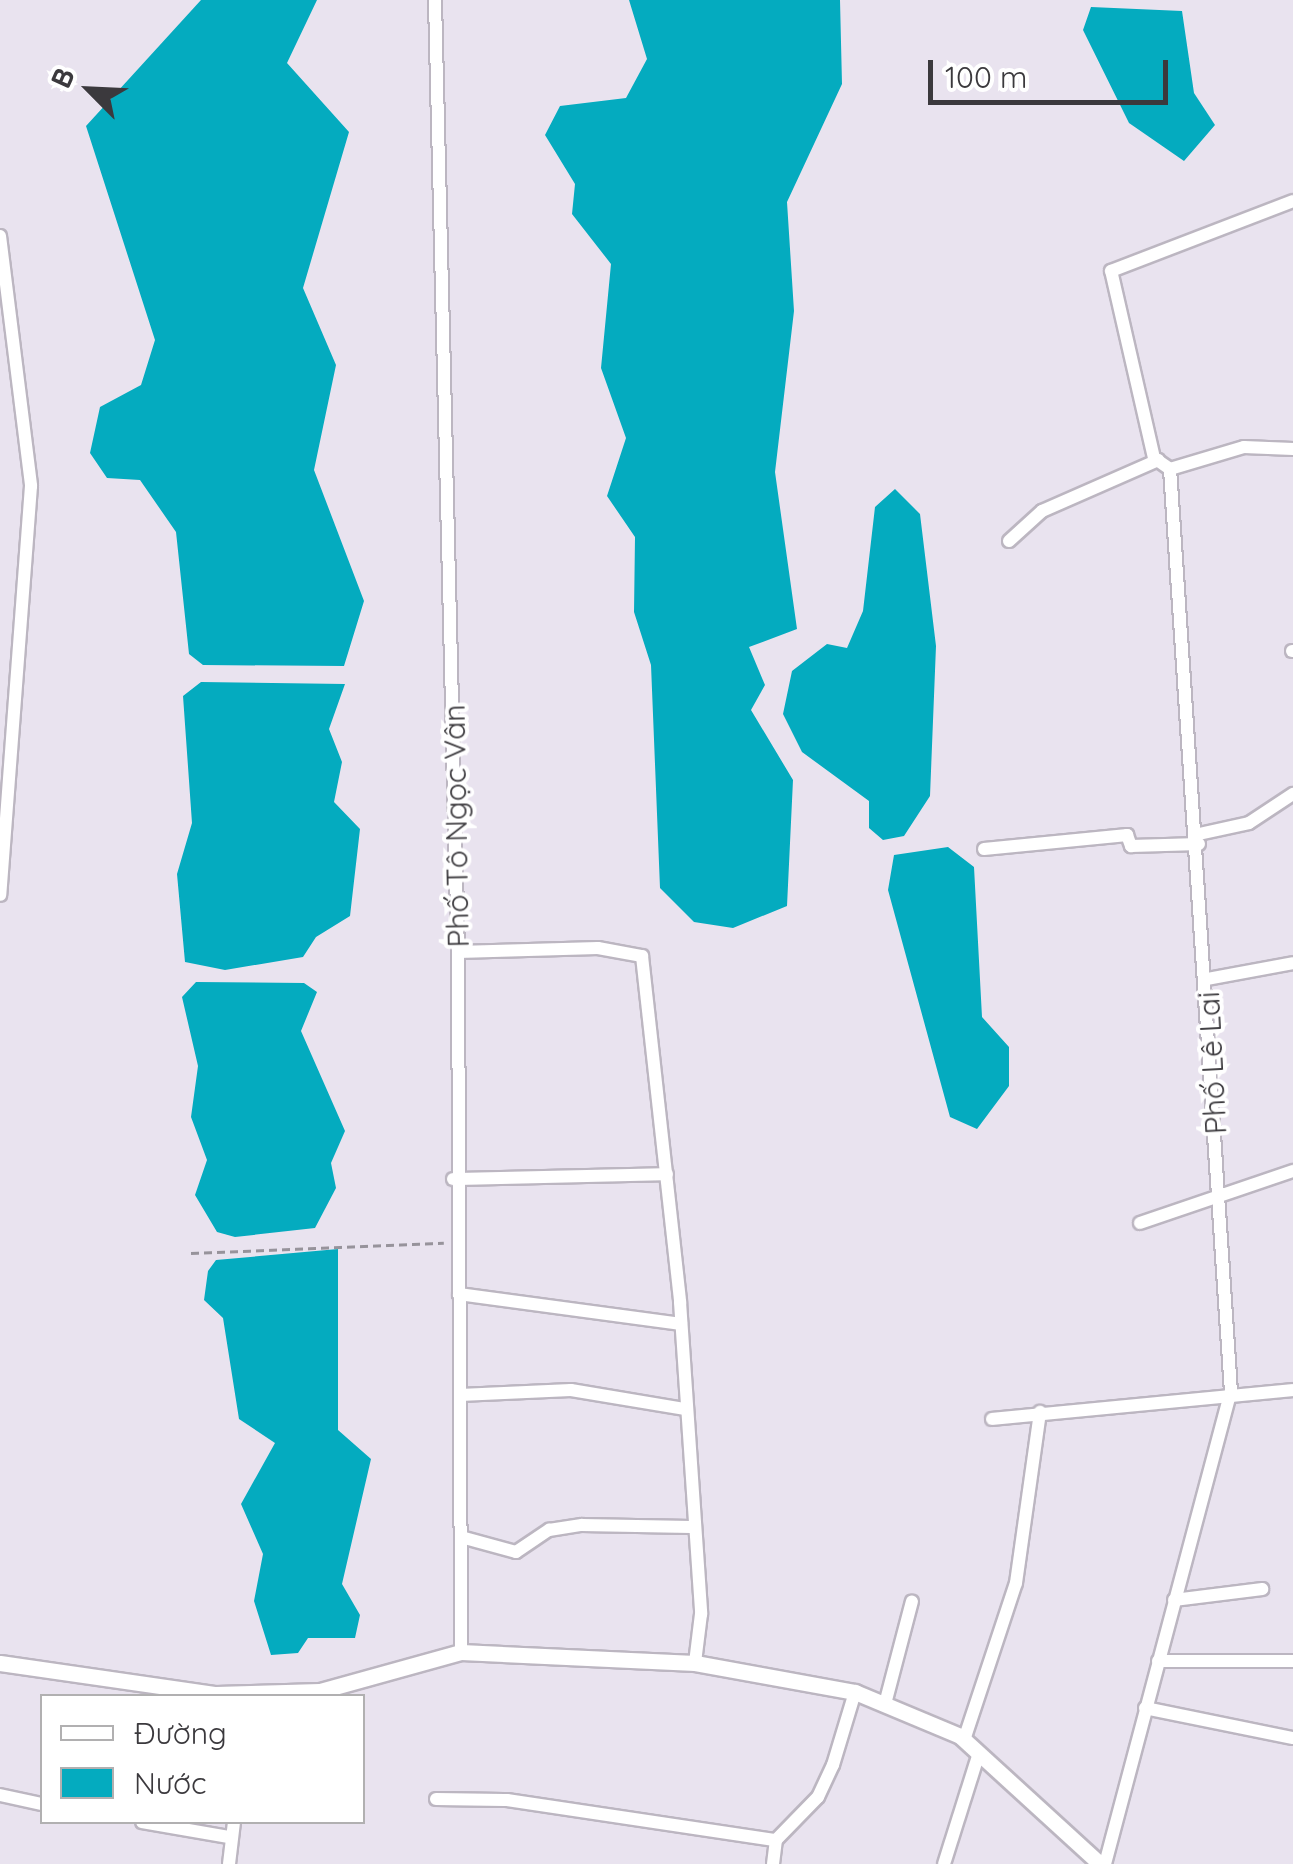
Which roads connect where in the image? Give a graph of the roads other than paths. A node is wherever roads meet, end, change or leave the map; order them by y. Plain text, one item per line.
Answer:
1 (434, 0) edge
2 (1293, 202) edge
3 (0, 236) edge
4 (1293, 449) edge
5 (1158, 460) junction
6 (1170, 469) junction
7 (1009, 541) dead end
8 (1293, 794) edge
9 (1199, 839) junction
10 (984, 850) dead end
11 (0, 895) edge
12 (458, 952) junction
13 (1293, 964) edge
14 (1207, 979) junction
15 (1293, 1171) edge
16 (667, 1174) junction
17 (453, 1178) junction
18 (1219, 1202) junction
19 (1140, 1223) dead end
20 (459, 1294) junction
21 (681, 1324) junction
22 (1293, 1390) edge
23 (1231, 1392) junction
24 (460, 1395) junction
25 (685, 1409) junction
26 (1040, 1412) junction
27 (992, 1419) dead end
28 (690, 1527) junction
29 (461, 1538) junction
30 (1262, 1590) dead end
31 (1174, 1600) junction
32 (912, 1602) dead end
33 (461, 1652) junction
34 (1158, 1660) junction
35 (1293, 1662) edge
36 (0, 1663) edge
37 (695, 1664) junction
38 (856, 1692) junction
39 (251, 1694) edge
40 (274, 1694) edge
41 (885, 1704) junction
42 (1146, 1708) junction
43 (1293, 1738) edge
44 (964, 1740) junction
45 (979, 1753) junction
46 (0, 1796) edge
47 (436, 1799) dead end
48 (40, 1804) edge
49 (154, 1824) edge
50 (233, 1824) edge
51 (229, 1836) junction
52 (776, 1840) junction
53 (230, 1864) edge
54 (773, 1864) edge
55 (944, 1864) edge
56 (1103, 1864) edge

1 - 12 street, Phố Tô Ngọc Vân
2 - 5 street
3 - 11 street
4 - 6 street
5 - 6 street
5 - 7 street
6 - 9 street, Phố Lê Lai
8 - 9 street
9 - 10 street
9 - 14 street, Phố Lê Lai
12 - 16 street
12 - 17 street, Phố Tô Ngọc Vân
13 - 14 street
14 - 18 street, Phố Lê Lai
15 - 18 street
16 - 17 street
16 - 21 street
17 - 20 street, Phố Tô Ngọc Vân
18 - 19 street
18 - 23 street, Phố Lê Lai
20 - 21 street
20 - 24 street, Phố Tô Ngọc Vân
21 - 25 street
22 - 23 street
23 - 26 street
23 - 31 street, Phố Lê Lai
24 - 25 street
24 - 29 street, Phố Tô Ngọc Vân
25 - 28 street
26 - 27 street
26 - 44 street
28 - 29 street
28 - 37 street
29 - 33 street, Phố Tô Ngọc Vân
30 - 31 street
31 - 34 street, Phố Lê Lai
32 - 41 street
33 - 37 street
33 - 40 street
34 - 35 street
34 - 42 street, Phố Lê Lai
36 - 39 street
37 - 38 street
38 - 41 street
38 - 52 street
41 - 44 street
42 - 43 street
42 - 56 street, Phố Lê Lai
44 - 45 street
45 - 55 street
45 - 56 street
46 - 48 street
47 - 52 street
49 - 51 street
50 - 51 street
51 - 53 street
52 - 54 street

